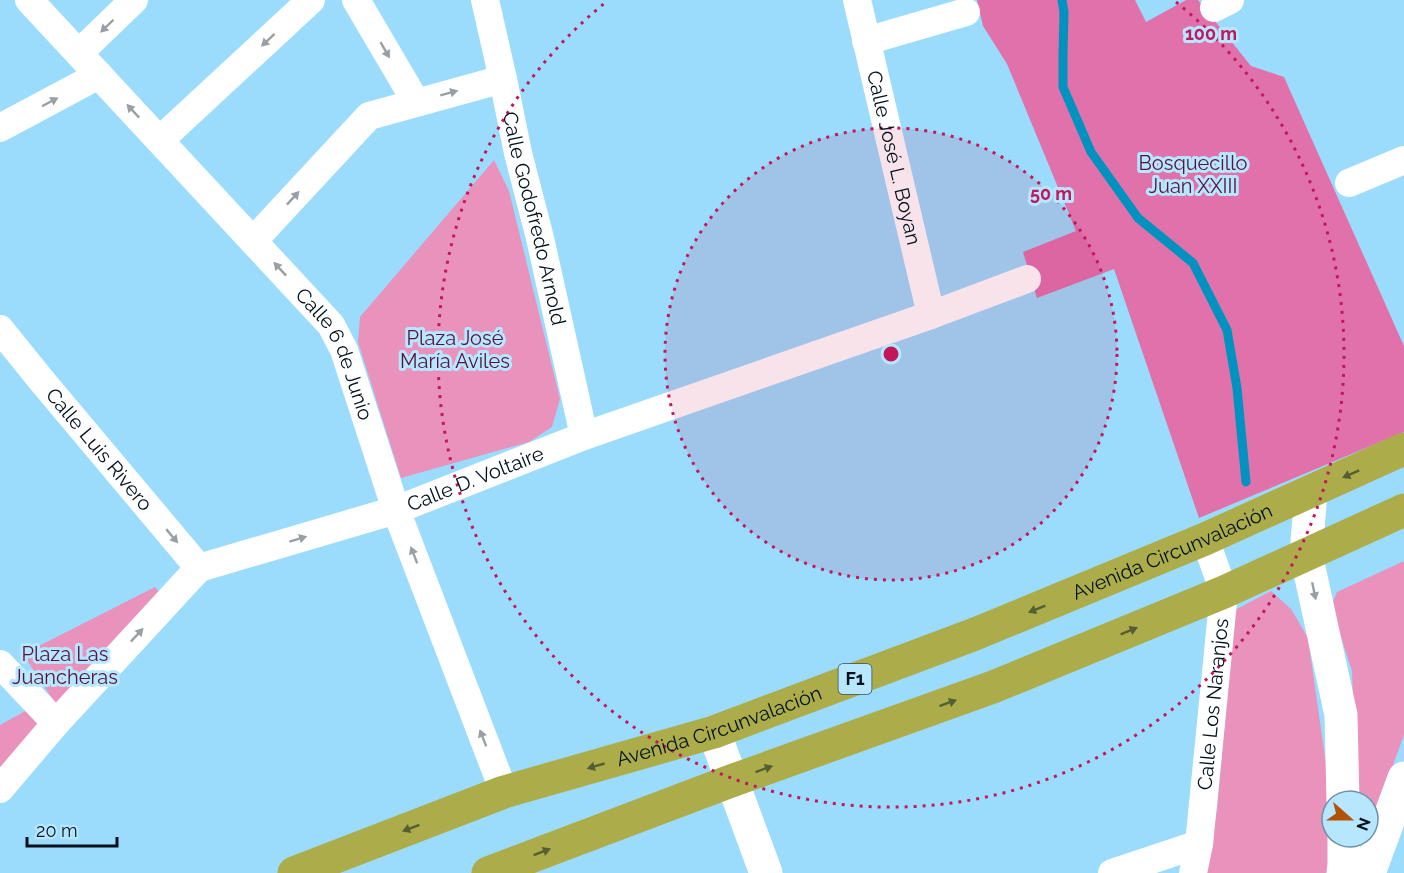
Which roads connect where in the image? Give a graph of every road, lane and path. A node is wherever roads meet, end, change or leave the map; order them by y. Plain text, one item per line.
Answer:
1 (29, 0) edge
2 (134, 0) edge
3 (311, 0) edge
4 (356, 0) edge
5 (484, 0) edge
6 (857, 0) edge
7 (966, 12) dead end
8 (866, 41) junction
9 (79, 53) junction
10 (99, 75) junction
11 (503, 79) junction
12 (416, 102) junction
13 (0, 128) edge
14 (159, 140) junction
15 (1404, 160) edge
16 (1349, 183) dead end
17 (253, 241) junction
18 (1027, 279) dead end
19 (931, 315) junction
20 (0, 329) edge
21 (584, 436) junction
22 (1404, 449) edge
23 (1311, 492) junction
24 (396, 510) junction
25 (1404, 510) edge
26 (1205, 539) junction
27 (1306, 554) junction
28 (199, 568) junction
29 (1224, 592) junction
30 (0, 664) edge
31 (56, 723) junction
32 (714, 732) junction
33 (1404, 777) edge
34 (730, 781) junction
35 (0, 789) edge
36 (1343, 789) edge
37 (504, 792) junction
38 (1199, 844) junction
39 (1344, 849) edge
40 (294, 873) edge
41 (488, 873) edge
42 (766, 873) edge
43 (1112, 873) edge
44 (1193, 873) edge
45 (1343, 873) edge
46 (1369, 873) edge

1 - 9 street, Calle 6 de Junio
2 -> 9 street
3 -> 14 street
4 -> 12 street
5 - 11 street, Calle Godofredo Arnold
6 - 8 street, Calle José L. Boyan
7 - 8 street
8 - 19 street, Calle José L. Boyan
9 - 10 street, Calle 6 de Junio
13 -> 10 street
14 -> 10 street, Calle 6 de Junio
12 -> 11 street
11 - 21 street, Calle Godofredo Arnold
17 -> 12 street
14 - 17 street, Calle 6 de Junio
15 - 16 street
24 -> 17 street, Calle 6 de Junio
18 - 19 street, Calle D. Voltaire
19 - 21 street, Calle D. Voltaire
20 -> 28 street, Calle Luis Rivero
21 - 24 street, Calle D. Voltaire
22 -> 23 highway, Avenida Circunvalación / F1
23 - 26 highway, Avenida Circunvalación / F1
23 - 27 street
28 -> 24 street, Calle D. Voltaire
37 -> 24 street, Calle 6 de Junio
25 - 27 highway
26 - 29 street, Calle Los Naranjos
26 -> 32 highway, Avenida Circunvalación / F1
27 - 29 highway
27 -> 36 street
31 -> 28 street
34 -> 29 highway
29 - 38 street, Calle Los Naranjos
30 - 31 street
31 - 35 street
32 - 34 street
32 -> 37 highway, Avenida Circunvalación / F1
33 - 46 street
41 -> 34 highway
34 - 42 street
37 -> 40 highway, Avenida Circunvalación / F1
38 - 43 street
38 - 44 street, Calle Los Naranjos
39 - 45 street

